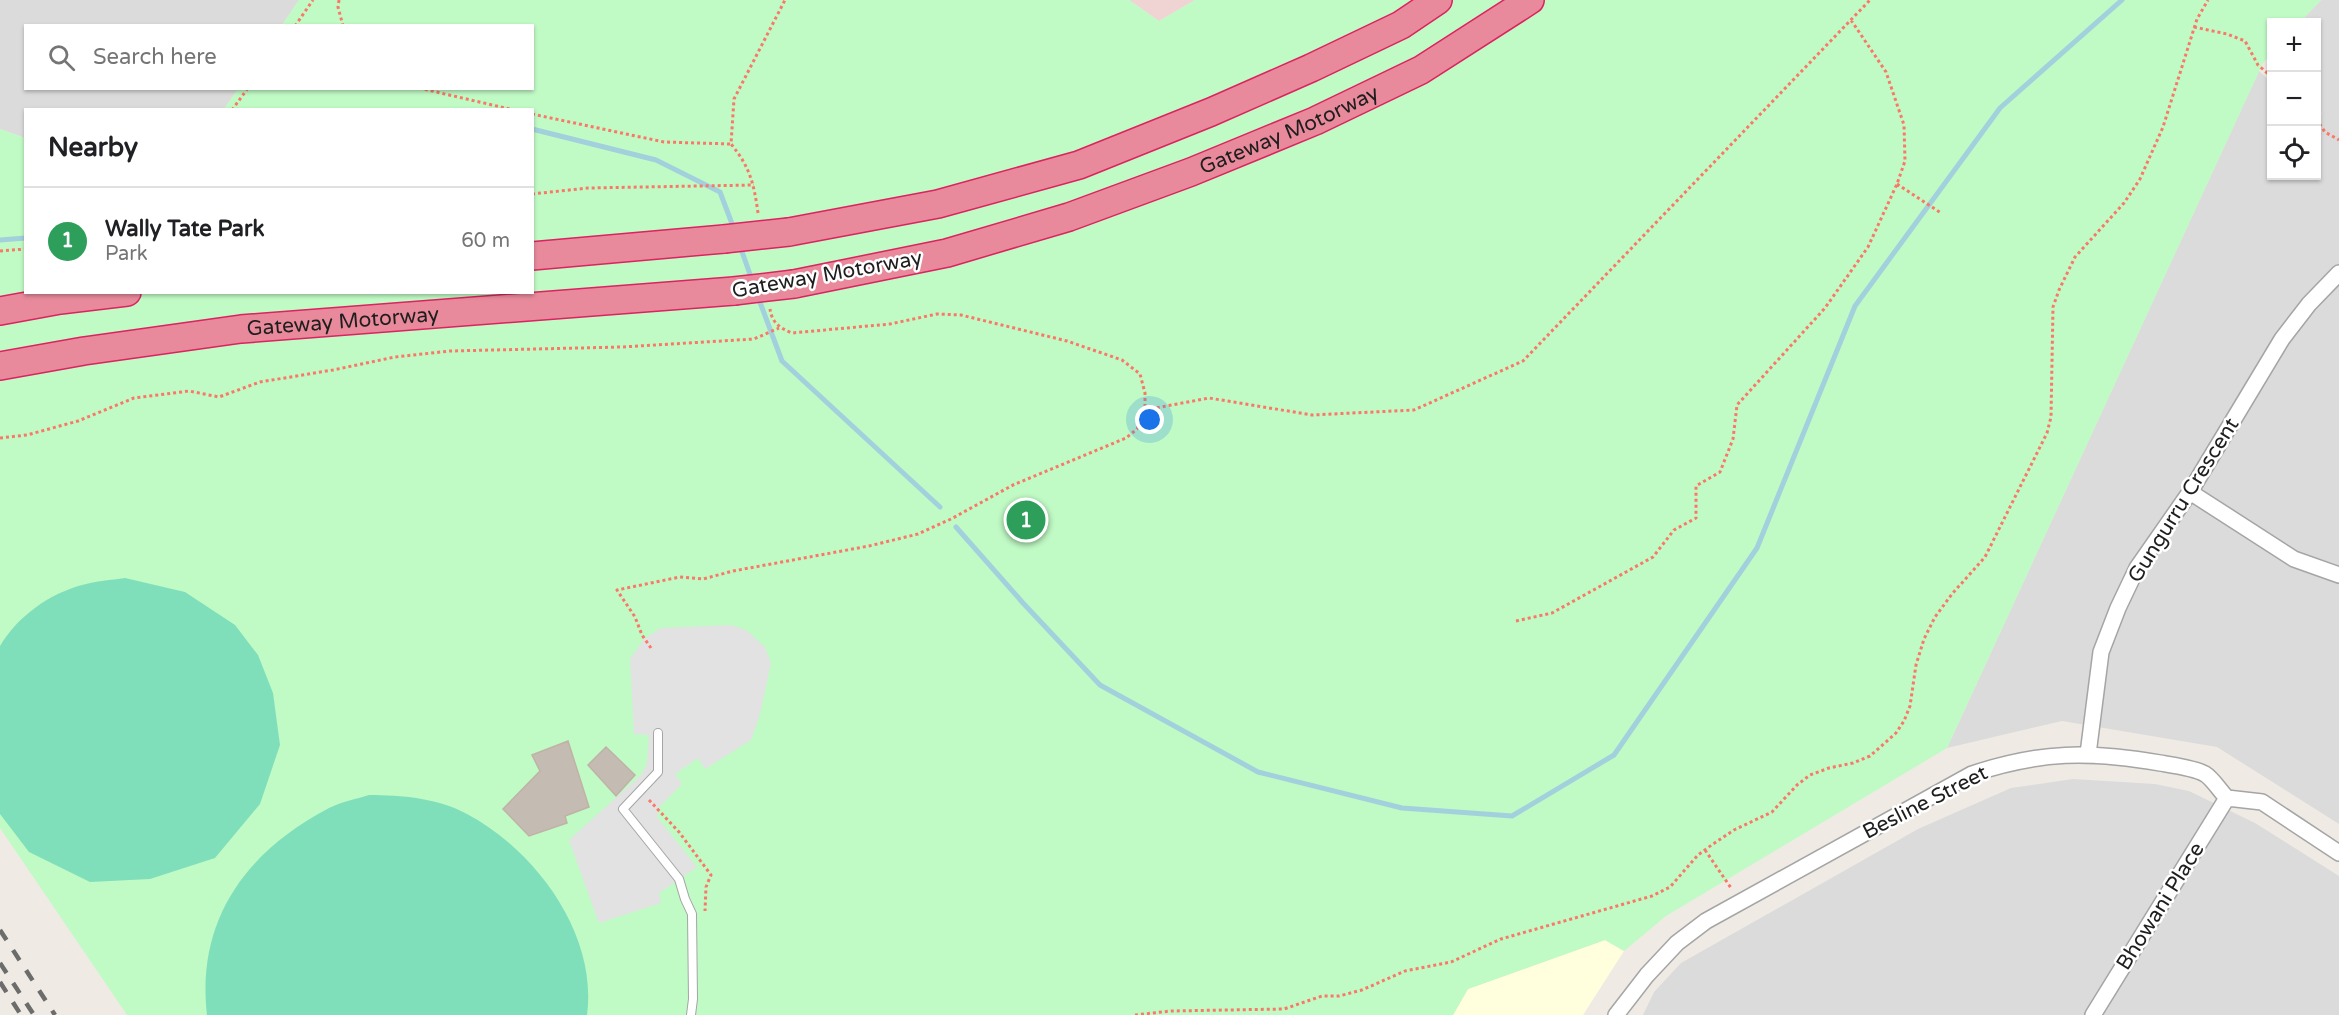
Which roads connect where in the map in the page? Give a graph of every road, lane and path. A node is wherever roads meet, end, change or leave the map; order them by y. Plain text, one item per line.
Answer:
1 (313, 0) edge
2 (339, 0) edge
3 (785, 0) edge
4 (1438, 0) edge
5 (1530, 0) edge
6 (1870, 0) edge
7 (2208, 0) edge
8 (1851, 20) junction
9 (296, 24) edge
10 (342, 24) edge
11 (2194, 27) junction
12 (2267, 74) edge
13 (247, 90) edge
14 (428, 90) edge
15 (233, 108) edge
16 (505, 108) edge
17 (534, 114) edge
18 (2321, 126) edge
19 (2339, 140) edge
20 (730, 144) junction
21 (1897, 184) junction
22 (754, 185) junction
23 (534, 194) edge
24 (1941, 213) dead end
25 (758, 218) dead end
26 (24, 249) edge
27 (0, 251) edge
28 (534, 256) edge
29 (2339, 273) edge
30 (110, 294) edge
31 (770, 306) dead end
32 (0, 311) edge
33 (779, 328) junction
34 (0, 366) edge
35 (1145, 410) junction
36 (0, 438) edge
37 (2190, 492) junction
38 (2339, 575) edge
39 (1516, 621) dead end
40 (651, 648) dead end
41 (658, 733) dead end
42 (2088, 754) junction
43 (2227, 798) junction
44 (1705, 850) junction
45 (2339, 853) edge
46 (1741, 902) junction
47 (1171, 1013) edge
48 (690, 1015) edge
49 (1135, 1015) edge
50 (1616, 1015) edge
51 (2093, 1015) edge

1 - 9 path
2 - 10 path
3 - 20 path
4 - 28 highway, bridge
5 - 34 highway, Gateway Motorway, bridge
6 - 8 path
7 - 11 path
8 - 21 path
8 - 35 path
11 - 12 path
11 - 44 path
13 - 15 path
14 - 16 path
17 - 20 path
18 - 19 path
20 - 22 path
21 - 24 path
21 - 39 path
22 - 23 path
22 - 25 path
26 - 27 path
29 - 37 street, Gungurru Crescent
30 - 32 highway
31 - 33 path
33 - 35 path
33 - 36 path
35 - 40 path
37 - 38 street
37 - 42 street, Gungurru Crescent
41 - 48 lane
42 - 43 street, Besline Street
42 - 46 street, Besline Street
43 - 45 street
43 - 51 street, Bhowani Place
44 - 46 path
44 - 47 path
46 - 50 street, Besline Street
47 - 49 path

